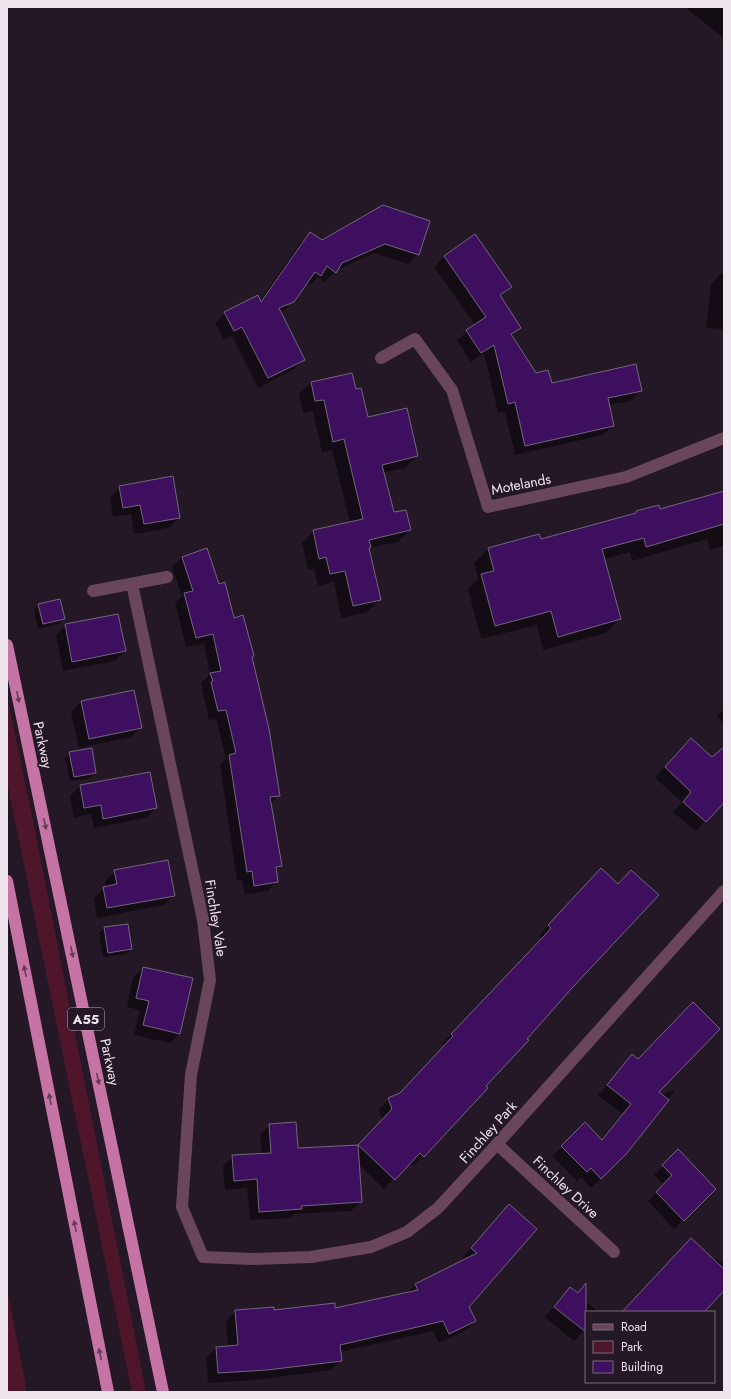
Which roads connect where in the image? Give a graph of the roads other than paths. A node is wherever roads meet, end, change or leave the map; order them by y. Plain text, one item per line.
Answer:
1 (381, 358) dead end
2 (724, 438) edge
3 (167, 577) dead end
4 (132, 584) junction
5 (93, 591) dead end
6 (7, 645) edge
7 (7, 881) edge
8 (724, 891) edge
9 (497, 1144) junction
10 (614, 1252) dead end
11 (203, 1257) joint
12 (108, 1392) edge
13 (163, 1392) edge

1 - 2 street, Motelands
3 - 4 street
4 - 5 street
4 - 11 street, Finchley Vale
6 -> 13 highway, Parkway / A55
12 -> 7 highway
8 - 9 street, Finchley Park
9 - 10 street, Finchley Drive
9 - 11 street, Finchley Park

